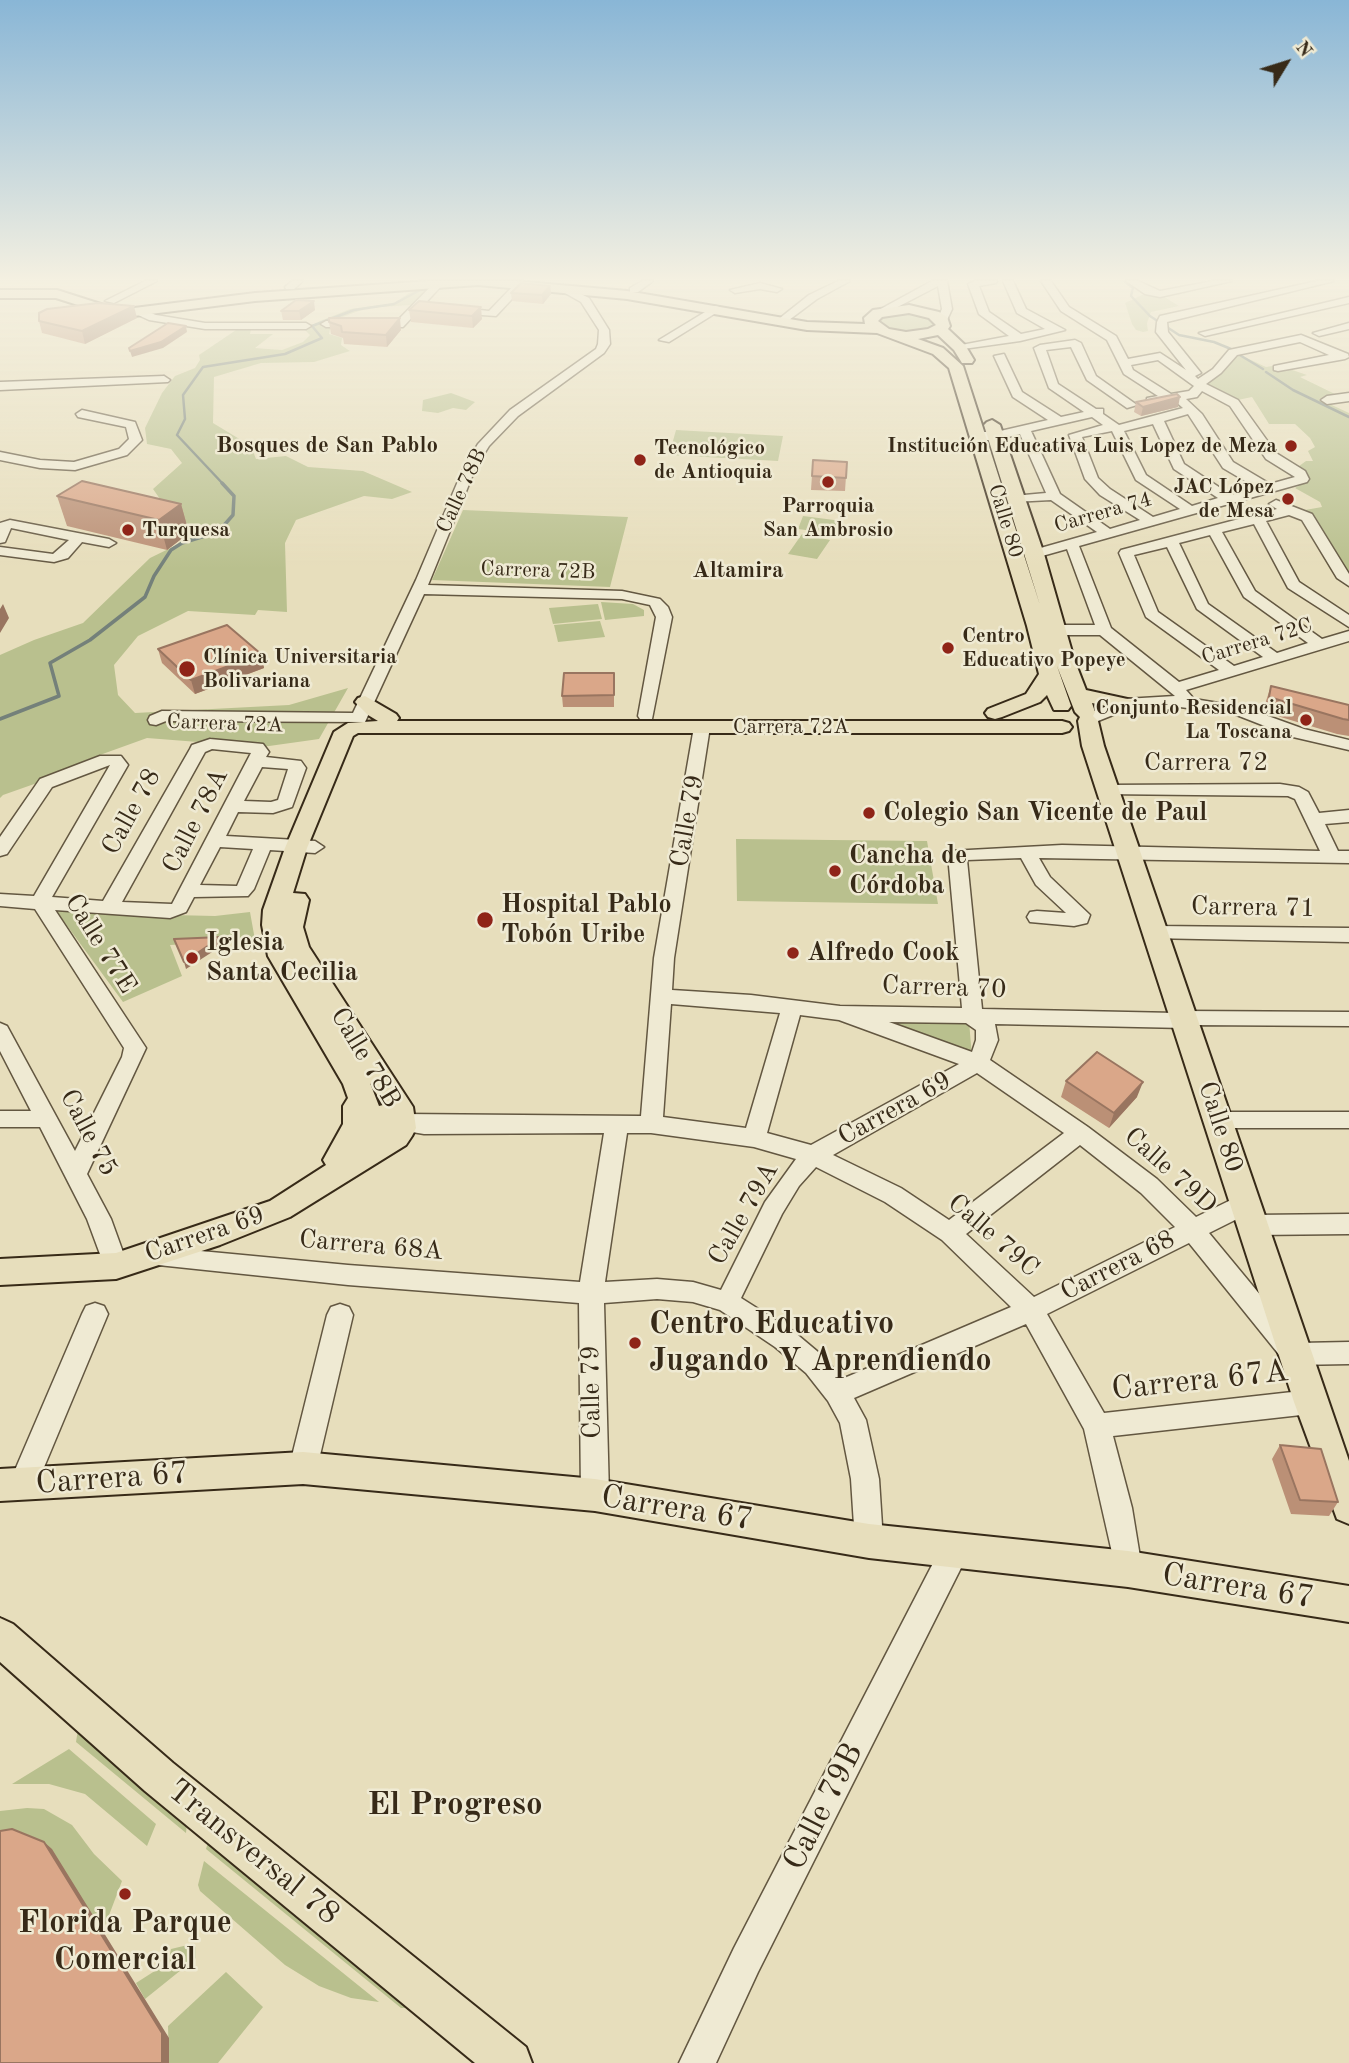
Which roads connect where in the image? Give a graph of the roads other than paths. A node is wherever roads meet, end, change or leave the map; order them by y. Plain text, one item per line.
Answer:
1 (564, 377) edge
2 (961, 377) edge
3 (973, 377) edge
4 (1008, 377) edge
5 (1051, 377) edge
6 (1091, 377) edge
7 (1134, 377) edge
8 (1191, 377) edge
9 (1197, 377) edge
10 (1209, 377) edge
11 (164, 380) dead end
12 (1201, 384) junction
13 (0, 386) edge
14 (1349, 397) edge
15 (1173, 398) junction
16 (1327, 400) dead end
17 (1131, 405) junction
18 (1191, 410) junction
19 (1094, 413) junction
20 (82, 414) dead end
21 (1157, 420) junction
22 (1058, 421) junction
23 (1114, 428) junction
24 (1024, 429) junction
25 (988, 436) junction
26 (0, 456) edge
27 (1262, 490) junction
28 (1052, 492) junction
29 (1018, 499) junction
30 (1228, 499) junction
31 (1190, 510) junction
32 (1287, 511) junction
33 (1169, 517) junction
34 (1258, 519) junction
35 (1153, 523) junction
36 (1207, 531) junction
37 (1109, 534) junction
38 (79, 537) junction
39 (0, 539) edge
40 (1171, 541) junction
41 (109, 543) dead end
42 (1072, 545) junction
43 (0, 551) edge
44 (1035, 554) junction
45 (1349, 581) edge
46 (418, 589) junction
47 (1349, 622) edge
48 (1046, 630) junction
49 (1104, 630) junction
50 (1349, 636) edge
51 (1319, 645) junction
52 (1274, 658) junction
53 (1231, 671) junction
54 (1049, 674) junction
55 (1177, 688) junction
56 (1189, 703) junction
57 (1117, 707) joint
58 (995, 713) junction
59 (646, 716) junction
60 (1076, 718) junction
61 (785, 720) junction
62 (392, 723) junction
63 (358, 724) junction
64 (702, 727) junction
65 (1349, 745) edge
66 (203, 746) joint
67 (258, 757) junction
68 (1109, 790) junction
69 (233, 806) junction
70 (1349, 816) edge
71 (1314, 819) junction
72 (214, 841) junction
73 (264, 846) junction
74 (305, 848) junction
75 (0, 850) edge
76 (1027, 853) junction
77 (1130, 853) junction
78 (1341, 857) edge
79 (191, 891) junction
80 (0, 900) edge
81 (40, 902) junction
82 (110, 906) junction
83 (1037, 918) dead end
84 (1156, 933) junction
85 (1349, 935) edge
86 (660, 996) junction
87 (792, 1008) junction
88 (840, 1013) junction
89 (973, 1017) junction
90 (1185, 1019) junction
91 (1349, 1019) edge
92 (0, 1031) edge
93 (978, 1063) junction
94 (356, 1083) junction
95 (0, 1119) edge
96 (47, 1119) junction
97 (1349, 1120) edge
98 (1217, 1121) junction
99 (617, 1123) junction
100 (651, 1124) junction
101 (394, 1127) junction
102 (1080, 1132) junction
103 (754, 1138) junction
104 (813, 1155) junction
105 (337, 1160) junction
106 (76, 1172) junction
107 (1249, 1215) junction
108 (1349, 1224) edge
109 (1192, 1229) junction
110 (950, 1233) junction
111 (146, 1256) junction
112 (0, 1257) edge
113 (114, 1260) junction
114 (0, 1272) edge
115 (591, 1293) junction
116 (727, 1302) junction
117 (1031, 1310) junction
118 (95, 1314) dead end
119 (340, 1314) dead end
120 (1349, 1353) edge
121 (1294, 1354) junction
122 (837, 1393) junction
123 (1310, 1402) junction
124 (1097, 1426) junction
125 (303, 1468) junction
126 (12, 1485) edge
127 (595, 1495) junction
128 (1349, 1507) edge
129 (869, 1541) junction
130 (954, 1552) junction
131 (1128, 1569) junction
132 (1349, 1604) edge
133 (0, 1637) edge
134 (510, 2063) edge
135 (697, 2063) edge

1 - 46 street, Calle 78B
2 - 25 main road, Calle 80
3 - 25 main road, Calle 80
4 - 22 street
5 - 19 street
6 - 17 street
7 - 15 street
8 - 12 street
9 - 12 street
10 - 12 street
11 - 13 street
12 - 15 street
12 - 27 street, Carrera 74
14 - 16 street
15 - 17 street
15 - 18 street
17 - 19 street
18 - 21 street
18 - 27 street
19 - 22 street
19 - 23 street
20 - 26 street
21 - 23 street
21 - 30 street
22 - 24 street
23 - 31 street
23 - 35 street
24 - 25 street
24 - 28 street
25 - 29 main road, Calle 80
25 - 48 main road, Calle 80
27 - 30 street, Carrera 74
27 - 32 street
28 - 29 street
28 - 37 street
29 - 44 main road, Calle 80
30 - 31 street, Carrera 74
31 - 33 street, Carrera 74
32 - 34 street
32 - 45 street
33 - 35 street, Carrera 74
33 - 36 street
34 - 36 street
34 - 47 street
35 - 37 street, Carrera 74
36 - 40 street
36 - 51 street
37 - 42 street, Carrera 74
38 - 39 street
38 - 41 street
38 - 43 street
40 - 52 street
40 - 53 street
42 - 44 street, Carrera 74
42 - 49 street
44 - 48 main road, Calle 80
46 - 59 street, Carrera 72B
46 - 63 street, Calle 78B
48 - 49 street
48 - 54 main road, Calle 80
48 - 60 main road, Calle 80
49 - 55 street
50 - 51 street, Carrera 72C
51 - 52 street, Carrera 72C
52 - 53 street, Carrera 72C
53 - 55 street, Carrera 72C
54 - 58 main road
54 - 60 main road, Calle 80
55 - 56 street
56 - 57 street
56 - 65 street
57 - 60 main road
58 - 60 main road, Carrera 72A
58 - 61 main road, Carrera 72A
59 - 61 main road, Carrera 72A
59 - 62 main road, Carrera 72A
60 - 61 main road, Carrera 72A
60 - 68 main road, Calle 80
61 - 64 main road, Carrera 72A
62 - 63 main road
62 - 63 main road, Carrera 72A
62 - 64 main road, Carrera 72A
63 - 63 street, Carrera 72A
63 - 74 main road, Calle 78B
64 - 86 street, Calle 79
66 - 67 street, Carrera 72A
66 - 82 street, Calle 78
67 - 69 street, Calle 78A
67 - 69 street
68 - 71 street, Carrera 72
68 - 77 main road, Calle 80
69 - 72 street, Calle 78A
70 - 71 street
71 - 78 street
72 - 73 street
72 - 79 street, Calle 78A
73 - 74 street
73 - 79 street
74 - 94 main road, Calle 78B
74 - 101 main road, Calle 78B
75 - 81 street, Calle 77E
76 - 77 street
76 - 83 street
76 - 89 street
77 - 78 street
77 - 84 main road, Calle 80
79 - 82 street, Calle 78A
80 - 81 street
81 - 82 street
81 - 106 street, Calle 77E
84 - 85 street, Carrera 71
84 - 90 main road, Calle 80
86 - 87 street, Carrera 70
86 - 100 street, Calle 79
87 - 88 street, Carrera 70
87 - 103 street, Calle 79A
88 - 89 street, Carrera 70
88 - 93 street, Calle 79D
89 - 90 street, Carrera 70
89 - 93 street
90 - 91 street, Carrera 70
90 - 98 main road, Calle 80
92 - 96 street, Calle 75
93 - 102 street, Calle 79D
93 - 104 street, Carrera 69
94 - 101 main road, Calle 78B
94 - 105 main road
95 - 96 street
96 - 106 street, Calle 75
97 - 98 street
98 - 107 main road, Calle 80
99 - 100 street
99 - 101 street
99 - 115 street, Calle 79
100 - 103 street, Calle 79C
101 - 105 main road, Carrera 69
101 - 111 main road, Carrera 69
102 - 109 street, Calle 79D
102 - 110 street
103 - 104 street, Calle 79C
104 - 110 street, Calle 79C
104 - 116 street, Calle 79A
105 - 113 main road, Carrera 69
106 - 113 street, Calle 75
107 - 108 street, Carrera 68
107 - 109 street, Carrera 68
107 - 121 main road, Calle 80
109 - 117 street, Carrera 68
109 - 121 street, Calle 79D
110 - 117 street, Calle 79C
111 - 113 main road, Carrera 69
111 - 115 street, Carrera 68A
112 - 113 main road, Carrera 69
113 - 114 main road, Carrera 69
115 - 116 street
115 - 127 street, Calle 79
116 - 122 street
117 - 122 street, Carrera 68
117 - 124 street, Calle 79C
118 - 126 street
119 - 125 street
120 - 121 street, Carrera 67A
121 - 123 main road, Calle 80
122 - 129 street
123 - 124 street, Carrera 67A
123 - 128 main road, Calle 80
124 - 131 street, Calle 79C
125 - 126 main road, Carrera 67
125 - 127 main road, Carrera 67
127 - 129 main road, Carrera 67
129 - 130 main road, Carrera 67
130 - 131 main road, Carrera 67
130 - 135 street, Calle 79B
131 - 132 main road, Carrera 67
133 - 134 main road, Transversal 78

